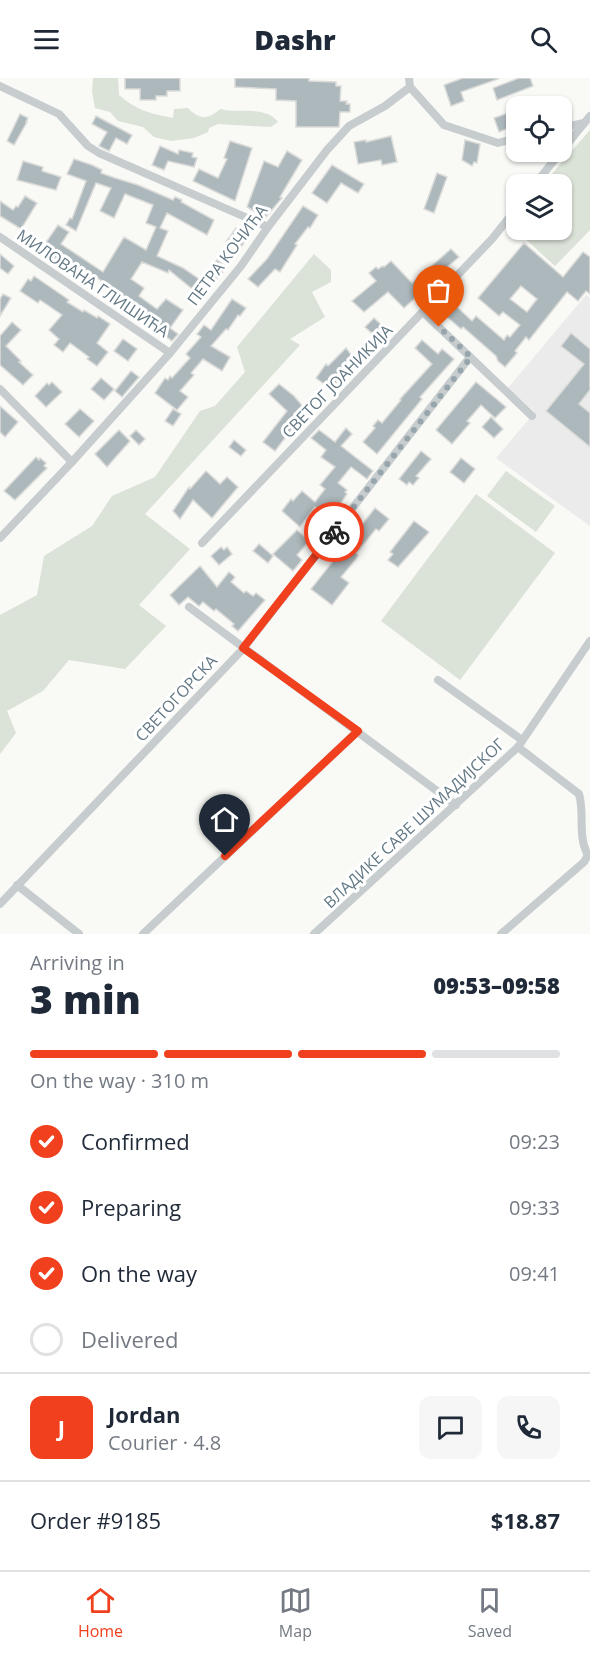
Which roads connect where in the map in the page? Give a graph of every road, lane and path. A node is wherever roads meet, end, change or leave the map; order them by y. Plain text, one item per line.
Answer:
1 (410, 83) edge
2 (0, 87) edge
3 (587, 119) edge
4 (572, 124) edge
5 (506, 141) edge
6 (543, 174) edge
7 (506, 222) edge
8 (268, 227) junction
9 (0, 237) edge
10 (423, 312) junction
11 (170, 353) junction
12 (471, 357) junction
13 (1, 390) edge
14 (531, 416) dead end
15 (72, 462) junction
16 (0, 538) edge
17 (202, 543) dead end
18 (189, 606) dead end
19 (590, 641) edge
20 (243, 648) junction
21 (438, 680) dead end
22 (358, 731) junction
23 (520, 744) junction
24 (456, 805) junction
25 (589, 855) edge
26 (17, 885) junction
27 (0, 904) edge
28 (80, 934) edge
29 (143, 934) edge
30 (314, 934) edge
31 (501, 934) edge

1 - 5 street
1 - 8 street, ПЕТРА КОЧИЋА
2 - 8 street
3 - 4 street
3 - 6 street
7 - 10 street, СВЕТОГ ЈОАНИКИЈА
8 - 11 street, ПЕТРА КОЧИЋА
9 - 11 street, МИЛОВАНА ГЛИШИЋА
10 - 12 street
10 - 17 street, СВЕТОГ ЈОАНИКИЈА
11 - 15 street, ПЕТРА КОЧИЋА
12 - 14 street
12 - 20 street, СВЕТОГОРСКА
13 - 15 street
15 - 16 street, ПЕТРА КОЧИЋА
18 - 20 street
19 - 23 street, ВЛАДИКЕ САВЕ ШУМАДИЈСКОГ
20 - 22 street
20 - 26 street, СВЕТОГОРСКА
21 - 23 street
22 - 24 street
22 - 29 street
23 - 24 street, ВЛАДИКЕ САВЕ ШУМАДИЈСКОГ
23 - 25 street
24 - 30 street, ВЛАДИКЕ САВЕ ШУМАДИЈСКОГ
25 - 31 street
26 - 27 street, СВЕТОГОРСКА
26 - 28 street

